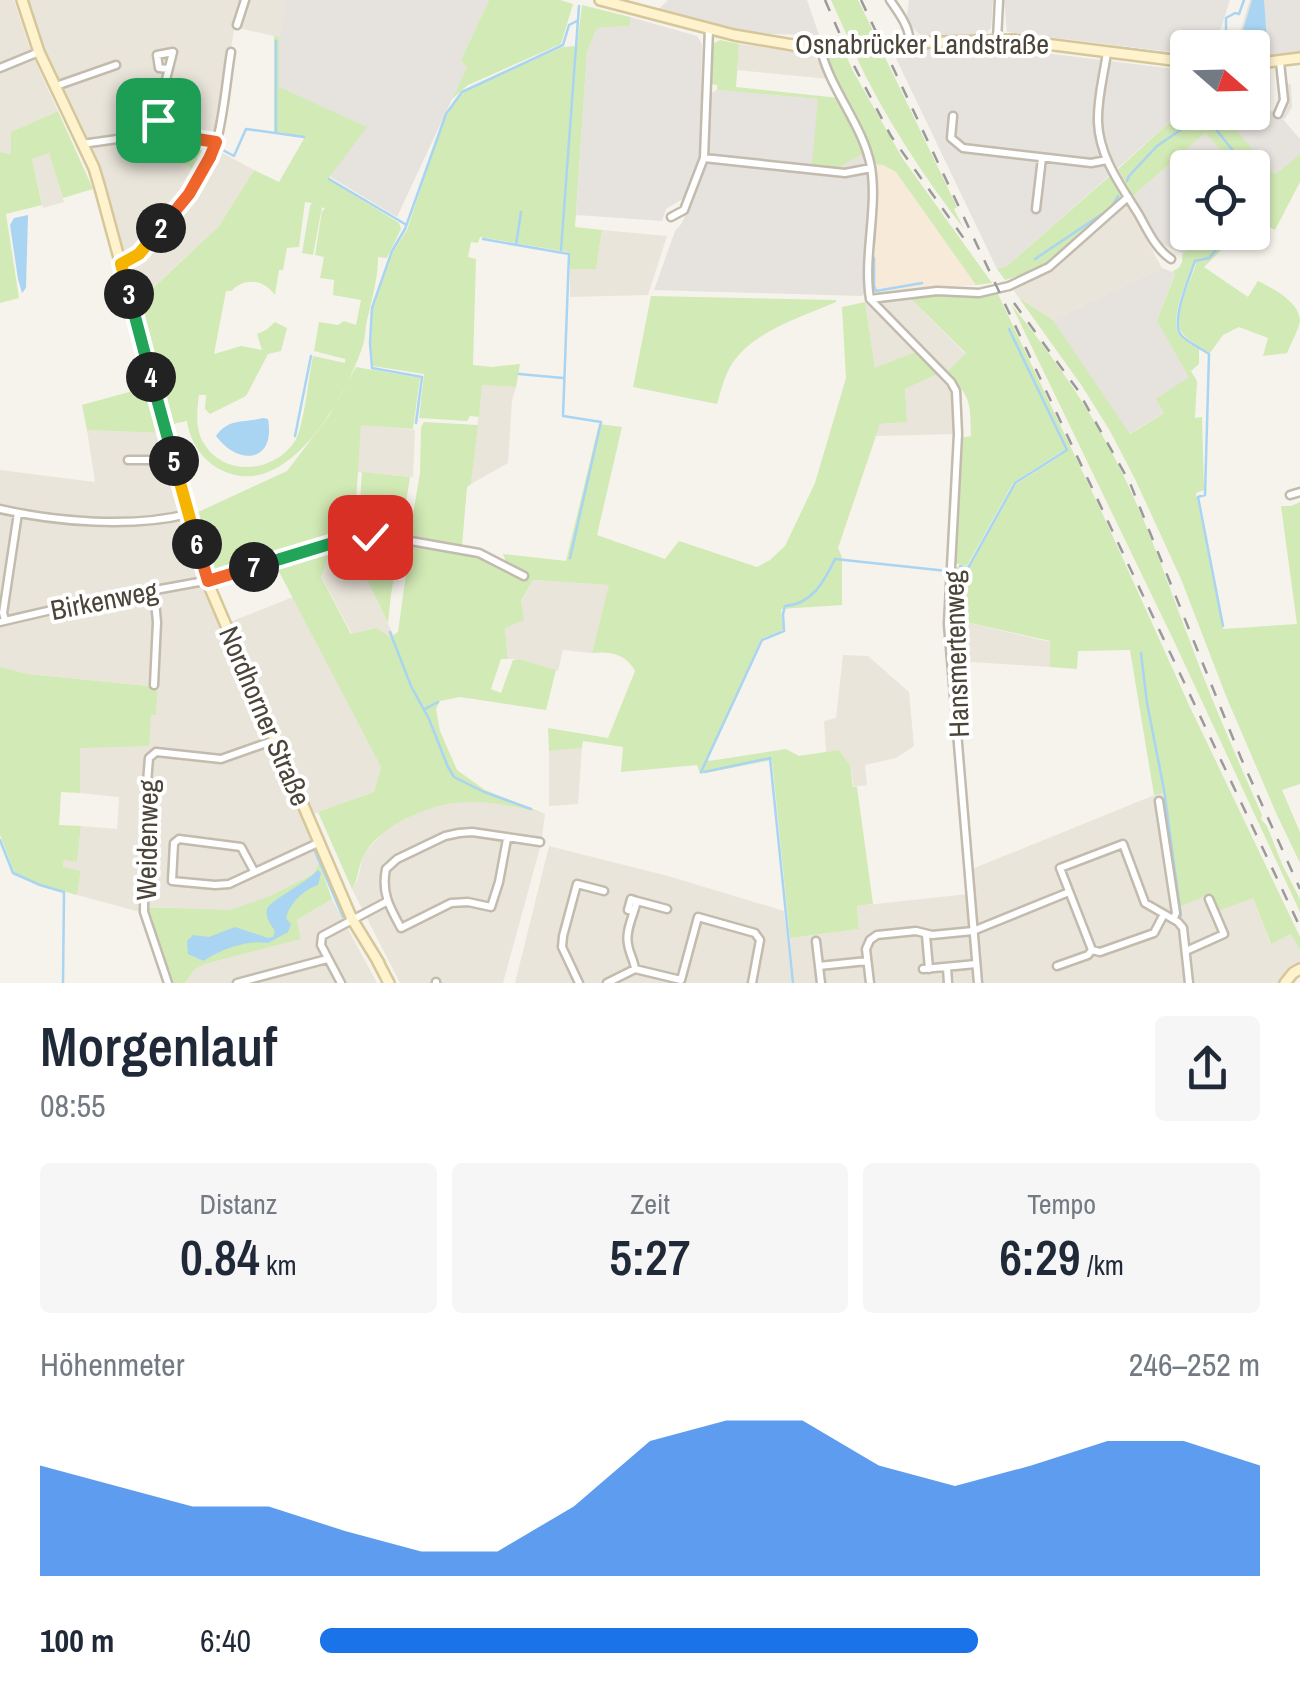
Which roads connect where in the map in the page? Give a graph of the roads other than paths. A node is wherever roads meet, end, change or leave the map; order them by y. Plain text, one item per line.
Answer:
1 (22, 0) edge
2 (244, 0) edge
3 (600, 0) edge
4 (890, 0) edge
5 (999, 0) edge
6 (236, 25) dead end
7 (709, 29) junction
8 (997, 40) junction
9 (910, 42) junction
10 (820, 46) junction
11 (1107, 50) junction
12 (38, 52) junction
13 (232, 52) dead end
14 (1300, 58) edge
15 (1170, 59) edge
16 (1280, 62) junction
17 (1270, 63) edge
18 (116, 66) dead end
19 (0, 68) edge
20 (168, 70) dead end
21 (55, 86) junction
22 (1278, 114) dead end
23 (953, 116) dead end
24 (160, 133) junction
25 (216, 142) junction
26 (82, 144) junction
27 (704, 158) junction
28 (1042, 158) junction
29 (1107, 160) junction
30 (871, 168) junction
31 (1128, 198) junction
32 (1036, 209) dead end
33 (671, 216) dead end
34 (1171, 259) dead end
35 (121, 264) junction
36 (870, 299) junction
37 (128, 460) dead end
38 (174, 460) junction
39 (1300, 492) edge
40 (1290, 494) dead end
41 (0, 509) edge
42 (18, 513) junction
43 (188, 514) junction
44 (524, 576) dead end
45 (208, 581) junction
46 (154, 591) junction
47 (2, 599) edge
48 (3, 621) edge
49 (154, 685) dead end
50 (276, 740) junction
51 (1159, 800) dead end
52 (507, 839) junction
53 (320, 842) junction
54 (540, 842) dead end
55 (254, 872) junction
56 (604, 891) dead end
57 (1069, 892) junction
58 (1209, 899) dead end
59 (386, 902) junction
60 (666, 909) dead end
61 (1164, 914) junction
62 (355, 918) junction
63 (1174, 918) junction
64 (973, 931) junction
65 (926, 934) junction
66 (816, 941) dead end
67 (1092, 950) junction
68 (1186, 951) junction
69 (327, 959) junction
70 (868, 961) junction
71 (976, 964) junction
72 (820, 966) junction
73 (1058, 966) dead end
74 (946, 967) junction
75 (635, 969) junction
76 (1300, 969) edge
77 (168, 983) edge
78 (238, 983) edge
79 (341, 983) edge
80 (389, 983) edge
81 (579, 983) edge
82 (607, 983) edge
83 (752, 983) edge
84 (821, 983) edge
85 (870, 983) edge
86 (948, 983) edge
87 (978, 983) edge
88 (1189, 983) edge
89 (1286, 983) edge

1 - 12 street, Nordhorner Straße
2 - 6 street
3 - 7 street, Osnabrücker Landstraße
4 - 9 street
5 - 8 street
7 - 10 street, Osnabrücker Landstraße
7 - 27 street
8 - 9 street, Osnabrücker Landstraße
8 - 11 street, Osnabrücker Landstraße
9 - 10 street, Osnabrücker Landstraße
10 - 30 street
11 - 15 street, Osnabrücker Landstraße
11 - 29 street
12 - 19 street
12 - 21 street, Nordhorner Straße
13 - 25 street
14 - 16 street
16 - 17 street
16 - 22 street
18 - 21 street
20 - 24 street
21 - 26 street, Nordhorner Straße
23 - 28 street
24 - 25 street
24 - 26 street
25 - 35 street
26 - 35 street, Nordhorner Straße
27 - 30 street
27 - 33 street
28 - 29 street
28 - 32 street
29 - 31 street
30 - 36 street
31 - 34 street
31 - 36 street
35 - 38 street, Nordhorner Straße
36 - 64 street, Hansmertenweg
37 - 38 street
38 - 43 street, Nordhorner Straße
39 - 40 street
41 - 42 street
42 - 43 street
42 - 47 street
43 - 45 street, Nordhorner Straße
44 - 45 street, Birkenweg
45 - 46 street, Birkenweg
45 - 50 street, Nordhorner Straße
46 - 48 street, Birkenweg
46 - 49 street
47 - 48 street
50 - 53 street, Nordhorner Straße
50 - 77 street, Weidenweg
51 - 63 street
52 - 54 street
52 - 59 street
52 - 59 street
53 - 55 street
53 - 62 street, Nordhorner Straße
55 - 55 street
56 - 81 street
57 - 61 street
57 - 64 street
57 - 67 street
58 - 68 street
59 - 62 street
60 - 75 street
61 - 63 street
61 - 67 street
62 - 69 street
62 - 80 street, Nordhorner Straße
63 - 68 street
64 - 65 street
64 - 71 street, Hansmertenweg
65 - 70 street
65 - 74 street
66 - 72 street
67 - 73 street
68 - 88 street
69 - 78 street
69 - 79 street
70 - 72 street
70 - 85 street
71 - 74 street
71 - 87 street, Hansmertenweg
72 - 84 street
74 - 86 street
75 - 82 street
75 - 83 street
76 - 89 street

